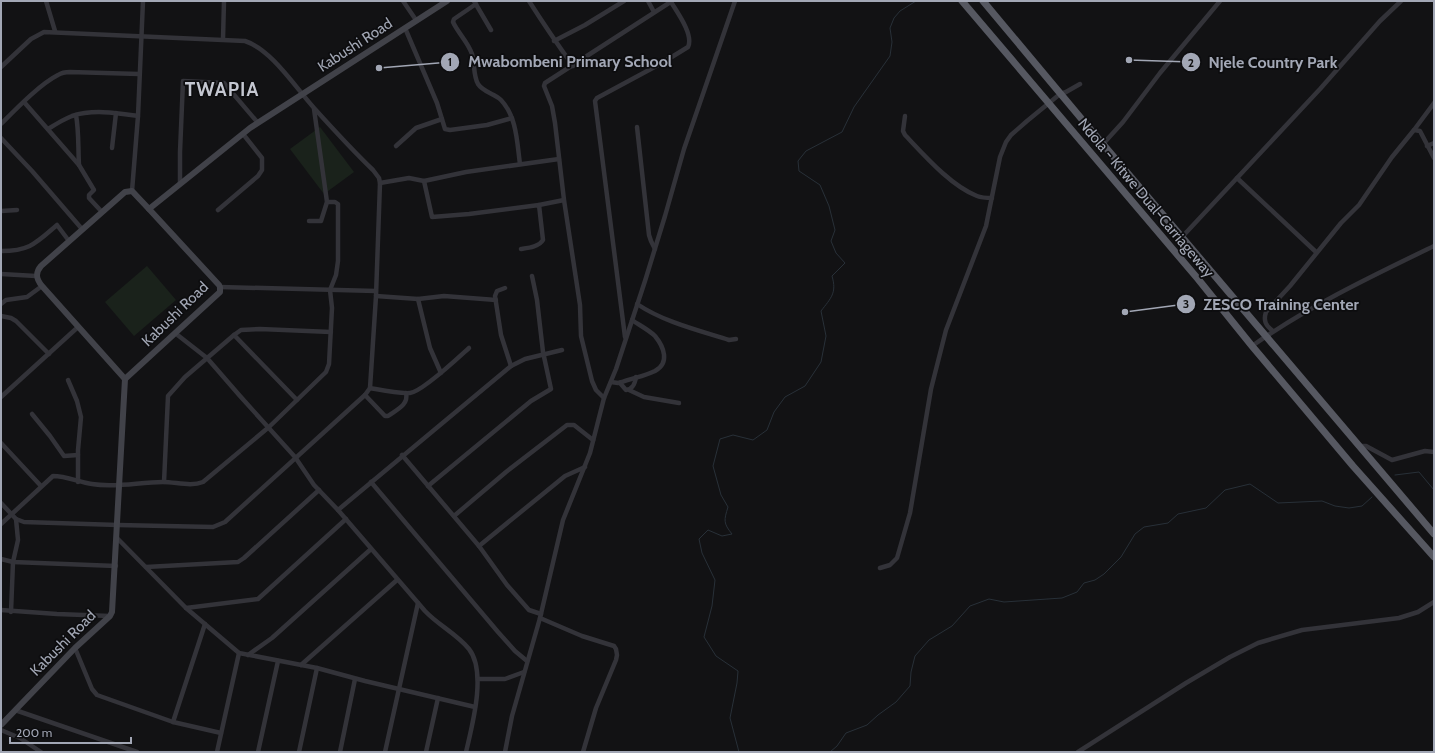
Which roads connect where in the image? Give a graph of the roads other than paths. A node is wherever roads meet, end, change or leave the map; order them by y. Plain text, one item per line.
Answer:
1 (46, 1) edge
2 (143, 1) edge
3 (224, 1) edge
4 (403, 1) edge
5 (447, 1) edge
6 (529, 1) edge
7 (624, 1) edge
8 (648, 1) edge
9 (671, 1) edge
10 (735, 1) edge
11 (962, 1) edge
12 (983, 1) edge
13 (1220, 1) edge
14 (1401, 1) edge
15 (475, 3) edge
16 (654, 12) junction
17 (416, 20) junction
18 (405, 28) junction
19 (491, 30) dead end
20 (55, 31) junction
21 (140, 35) junction
22 (223, 39) junction
23 (554, 41) junction
24 (572, 66) junction
25 (1, 67) edge
26 (139, 74) junction
27 (1080, 84) dead end
28 (1060, 94) junction
29 (302, 95) junction
30 (24, 102) junction
31 (1048, 103) junction
32 (1434, 103) edge
33 (314, 109) junction
34 (116, 113) junction
35 (76, 115) junction
36 (138, 116) junction
37 (905, 116) dead end
38 (512, 118) junction
39 (442, 119) junction
40 (258, 123) junction
41 (1, 124) edge
42 (637, 127) dead end
43 (48, 129) junction
44 (1414, 130) junction
45 (243, 134) junction
46 (1, 138) edge
47 (1434, 143) edge
48 (1103, 144) junction
49 (396, 146) dead end
50 (1428, 146) junction
51 (112, 148) dead end
52 (1434, 158) edge
53 (559, 159) junction
54 (520, 164) junction
55 (79, 165) junction
56 (1237, 178) junction
57 (424, 181) junction
58 (180, 183) junction
59 (380, 183) junction
60 (132, 191) junction
61 (992, 198) junction
62 (564, 200) junction
63 (327, 202) junction
64 (538, 205) junction
65 (149, 209) junction
66 (17, 210) dead end
67 (218, 210) dead end
68 (1, 211) edge
69 (102, 212) junction
70 (309, 221) dead end
71 (82, 229) junction
72 (1182, 237) junction
73 (69, 241) junction
74 (1434, 246) edge
75 (521, 249) dead end
76 (655, 249) junction
77 (1, 251) edge
78 (1316, 252) junction
79 (1, 274) edge
80 (36, 276) junction
81 (532, 276) dead end
82 (42, 286) junction
83 (220, 287) junction
84 (505, 288) dead end
85 (330, 290) junction
86 (376, 294) junction
87 (418, 299) junction
88 (496, 300) junction
89 (1, 304) edge
90 (637, 304) junction
91 (1, 316) edge
92 (632, 320) junction
93 (78, 327) junction
94 (1273, 331) junction
95 (330, 332) junction
96 (176, 333) junction
97 (234, 335) junction
98 (1266, 337) junction
99 (625, 338) junction
100 (736, 339) dead end
101 (1252, 346) junction
102 (469, 348) dead end
103 (562, 350) dead end
104 (49, 354) junction
105 (544, 354) junction
106 (207, 358) junction
107 (511, 366) junction
108 (441, 373) junction
109 (636, 377) junction
110 (125, 379) junction
111 (68, 380) dead end
112 (611, 382) junction
113 (620, 383) junction
114 (370, 388) junction
115 (628, 390) junction
116 (406, 393) junction
117 (365, 395) junction
118 (1, 397) edge
119 (604, 398) junction
120 (297, 400) junction
121 (679, 403) dead end
122 (32, 414) dead end
123 (269, 427) junction
124 (593, 440) junction
125 (1, 442) edge
126 (1358, 446) junction
127 (1434, 452) edge
128 (402, 455) junction
129 (78, 456) junction
130 (295, 457) junction
131 (585, 467) junction
132 (78, 482) junction
133 (164, 482) junction
134 (371, 482) junction
135 (41, 486) junction
136 (119, 486) junction
137 (428, 486) junction
138 (319, 490) junction
139 (1, 503) edge
140 (338, 510) junction
141 (11, 515) junction
142 (454, 516) junction
143 (16, 519) junction
144 (346, 519) junction
145 (1, 524) edge
146 (118, 526) junction
147 (1434, 534) edge
148 (117, 538) junction
149 (478, 546) junction
150 (371, 549) junction
151 (1434, 557) edge
152 (1, 559) edge
153 (13, 562) junction
154 (116, 566) junction
155 (146, 567) junction
156 (880, 568) dead end
157 (397, 580) junction
158 (1434, 602) edge
159 (418, 603) junction
160 (186, 608) junction
161 (1, 610) edge
162 (11, 612) junction
163 (110, 616) junction
164 (540, 616) junction
165 (205, 624) junction
166 (76, 648) junction
167 (239, 653) junction
168 (248, 655) junction
169 (278, 661) junction
170 (527, 661) junction
171 (301, 665) junction
172 (317, 668) junction
173 (524, 672) junction
174 (355, 679) junction
175 (478, 679) junction
176 (400, 690) junction
177 (438, 698) junction
178 (475, 707) junction
179 (15, 710) junction
180 (173, 722) junction
181 (1, 725) edge
182 (1, 730) edge
183 (221, 733) junction
184 (41, 752) edge
185 (137, 752) edge
186 (217, 752) edge
187 (258, 752) edge
188 (299, 752) edge
189 (340, 752) edge
190 (385, 752) edge
191 (426, 752) edge
192 (466, 752) edge
193 (505, 752) edge
194 (583, 752) edge
195 (1078, 752) edge

1 - 20 street
2 - 21 street
3 - 22 street
4 - 17 street
5 - 17 main road, Kabushi Road
6 - 23 street
7 - 23 street
8 - 16 street
9 - 16 street
9 - 99 street
10 - 76 street
11 - 31 highway, Ndola - Kitwe Dual-Carriageway
12 - 28 highway, Ndola - Kitwe Dual-Carriageway
13 - 48 street
14 - 56 street
15 - 19 street
15 - 38 street
16 - 24 street
17 - 18 main road, Kabushi Road
18 - 29 main road, Kabushi Road
18 - 39 street
20 - 21 street
20 - 25 street
21 - 22 street
21 - 26 street
22 - 29 street
23 - 24 street
24 - 53 street
26 - 30 street
26 - 36 street
27 - 28 street
28 - 31 street
28 - 48 highway, Ndola - Kitwe Dual-Carriageway
29 - 33 street
29 - 40 main road, Kabushi Road
30 - 41 street
30 - 43 street
31 - 61 street
31 - 101 highway, Ndola - Kitwe Dual-Carriageway
32 - 44 street
33 - 59 street
33 - 63 street
34 - 35 street
34 - 36 street
34 - 51 street
35 - 43 street
35 - 55 street
36 - 60 street
37 - 61 street
38 - 39 street
38 - 54 street
39 - 49 street
40 - 45 main road, Kabushi Road
40 - 58 street
42 - 76 street
43 - 55 street
44 - 50 street
44 - 78 street
45 - 58 main road, Kabushi Road
45 - 67 street
46 - 71 street
47 - 50 street
48 - 72 highway, Ndola - Kitwe Dual-Carriageway
50 - 52 street
53 - 54 street
53 - 62 street
54 - 57 street
55 - 69 street
56 - 72 street
56 - 78 street
57 - 59 street
57 - 64 street
58 - 65 main road, Kabushi Road
59 - 86 street
60 - 65 main road
60 - 69 main road
61 - 156 street
62 - 64 street
62 - 119 street
63 - 70 street
63 - 85 street
64 - 75 street
65 - 83 main road, Kabushi Road
66 - 68 street
69 - 71 main road
71 - 73 main road
72 - 98 highway, Ndola - Kitwe Dual-Carriageway
73 - 77 street
73 - 80 main road
74 - 94 street
76 - 90 street
78 - 94 street
79 - 80 street
80 - 82 main road
81 - 105 street
82 - 89 street
82 - 93 main road
83 - 85 street
83 - 96 main road, Kabushi Road
84 - 88 street
85 - 86 street
85 - 95 street
86 - 87 street
86 - 114 street
87 - 88 street
87 - 108 street
88 - 107 street
90 - 92 street
90 - 100 street
91 - 104 street
92 - 99 street
92 - 109 street
93 - 104 street
93 - 110 main road
94 - 98 street
95 - 97 street
95 - 120 street
96 - 106 street
96 - 110 main road, Kabushi Road
97 - 106 street
97 - 120 street
98 - 101 street
98 - 126 highway, Ndola - Kitwe Dual-Carriageway
99 - 112 street
101 - 151 highway, Ndola - Kitwe Dual-Carriageway
102 - 108 street
103 - 105 street
104 - 118 street
105 - 107 street
105 - 137 street
106 - 123 street
106 - 133 street
107 - 128 street
108 - 116 street
109 - 113 street
109 - 115 street
110 - 136 main road, Kabushi Road
111 - 129 street
112 - 113 street
112 - 119 street
113 - 115 street
114 - 116 street
114 - 117 street
115 - 121 street
116 - 117 street
117 - 130 street
119 - 124 street
120 - 123 street
122 - 129 street
123 - 130 street
123 - 133 street
124 - 131 street
124 - 142 street
125 - 135 street
126 - 127 street
126 - 147 highway, Ndola - Kitwe Dual-Carriageway
128 - 134 street
128 - 137 street
129 - 132 street
130 - 138 street
130 - 146 street
131 - 149 street
131 - 164 street
132 - 135 street
132 - 136 street
133 - 136 street
134 - 140 street
134 - 170 street
135 - 141 street
136 - 146 main road, Kabushi Road
137 - 142 street
138 - 140 street
138 - 155 street
139 - 141 street
140 - 144 street
141 - 143 street
141 - 145 street
142 - 149 street
143 - 146 street
143 - 153 street
144 - 150 street
144 - 160 street
146 - 148 main road, Kabushi Road
148 - 154 main road, Kabushi Road
148 - 155 street
149 - 164 street
150 - 157 street
150 - 168 street
152 - 153 street
153 - 154 street
153 - 162 street
154 - 163 main road, Kabushi Road
155 - 160 street
157 - 159 street
157 - 171 street
158 - 195 street
159 - 175 street
159 - 176 street
160 - 165 street
161 - 162 street
162 - 163 street
163 - 166 main road, Kabushi Road
164 - 170 street
164 - 194 street
165 - 167 street
165 - 180 street
166 - 179 main road, Kabushi Road
166 - 180 street
167 - 168 street
167 - 183 street
168 - 169 street
169 - 171 street
169 - 187 street
170 - 173 street
171 - 172 street
172 - 174 street
172 - 188 street
173 - 175 street
173 - 193 street
174 - 176 street
174 - 189 street
175 - 178 street
176 - 177 street
176 - 190 street
177 - 178 street
177 - 191 street
178 - 192 street
179 - 181 main road, Kabushi Road
179 - 185 street
180 - 183 street
182 - 184 street
183 - 186 street

